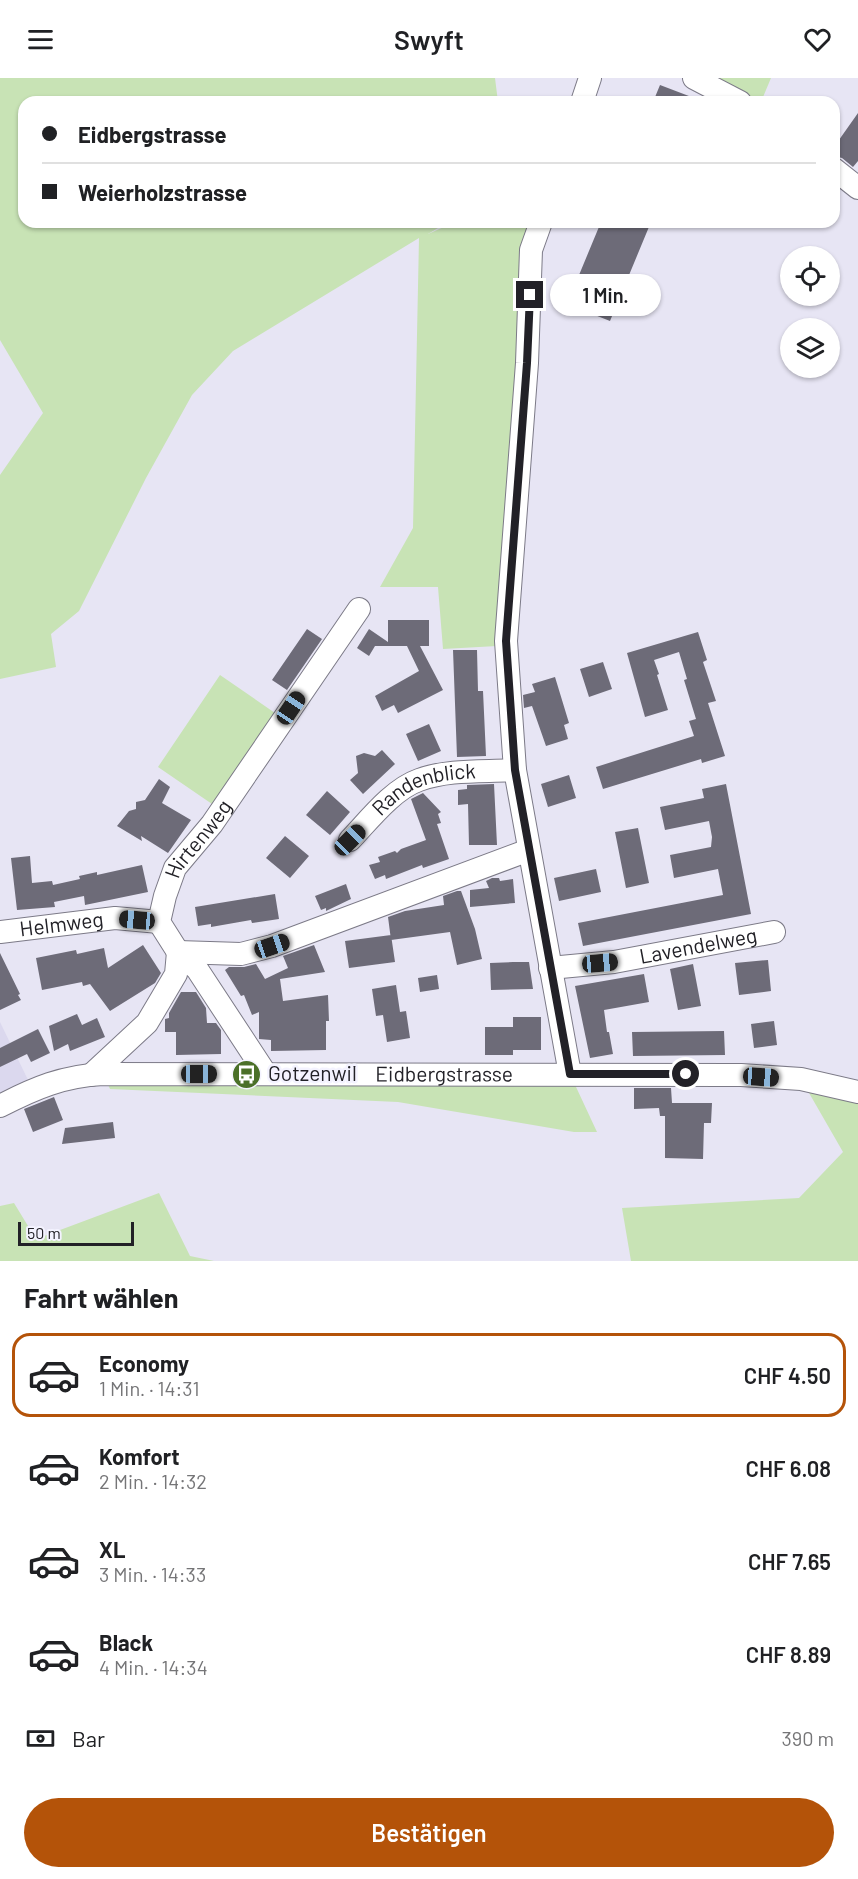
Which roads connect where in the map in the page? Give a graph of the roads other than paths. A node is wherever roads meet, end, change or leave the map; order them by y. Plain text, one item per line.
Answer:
1 (590, 78) edge
2 (694, 78) edge
3 (584, 96) edge
4 (728, 96) edge
5 (840, 174) edge
6 (858, 188) edge
7 (539, 228) edge
8 (359, 609) dead end
9 (515, 770) junction
10 (350, 840) dead end
11 (529, 850) junction
12 (159, 921) junction
13 (0, 932) edge
14 (774, 932) dead end
15 (178, 952) junction
16 (550, 968) junction
17 (266, 1074) junction
18 (570, 1074) junction
19 (91, 1075) junction
20 (858, 1092) edge
21 (0, 1106) edge

1 - 3 street
2 - 4 street
5 - 6 street
7 - 9 street
8 - 12 street, Hirtenweg
9 - 10 street, Randenblick
9 - 11 street
11 - 15 street
11 - 16 street
12 - 13 street, Helmweg
12 - 15 street
14 - 16 street, Lavendelweg
15 - 17 street
15 - 19 street
16 - 18 street
17 - 18 street, Eidbergstrasse
17 - 19 street, Eidbergstrasse
18 - 20 street, Eidbergstrasse
19 - 21 street, Eidbergstrasse

